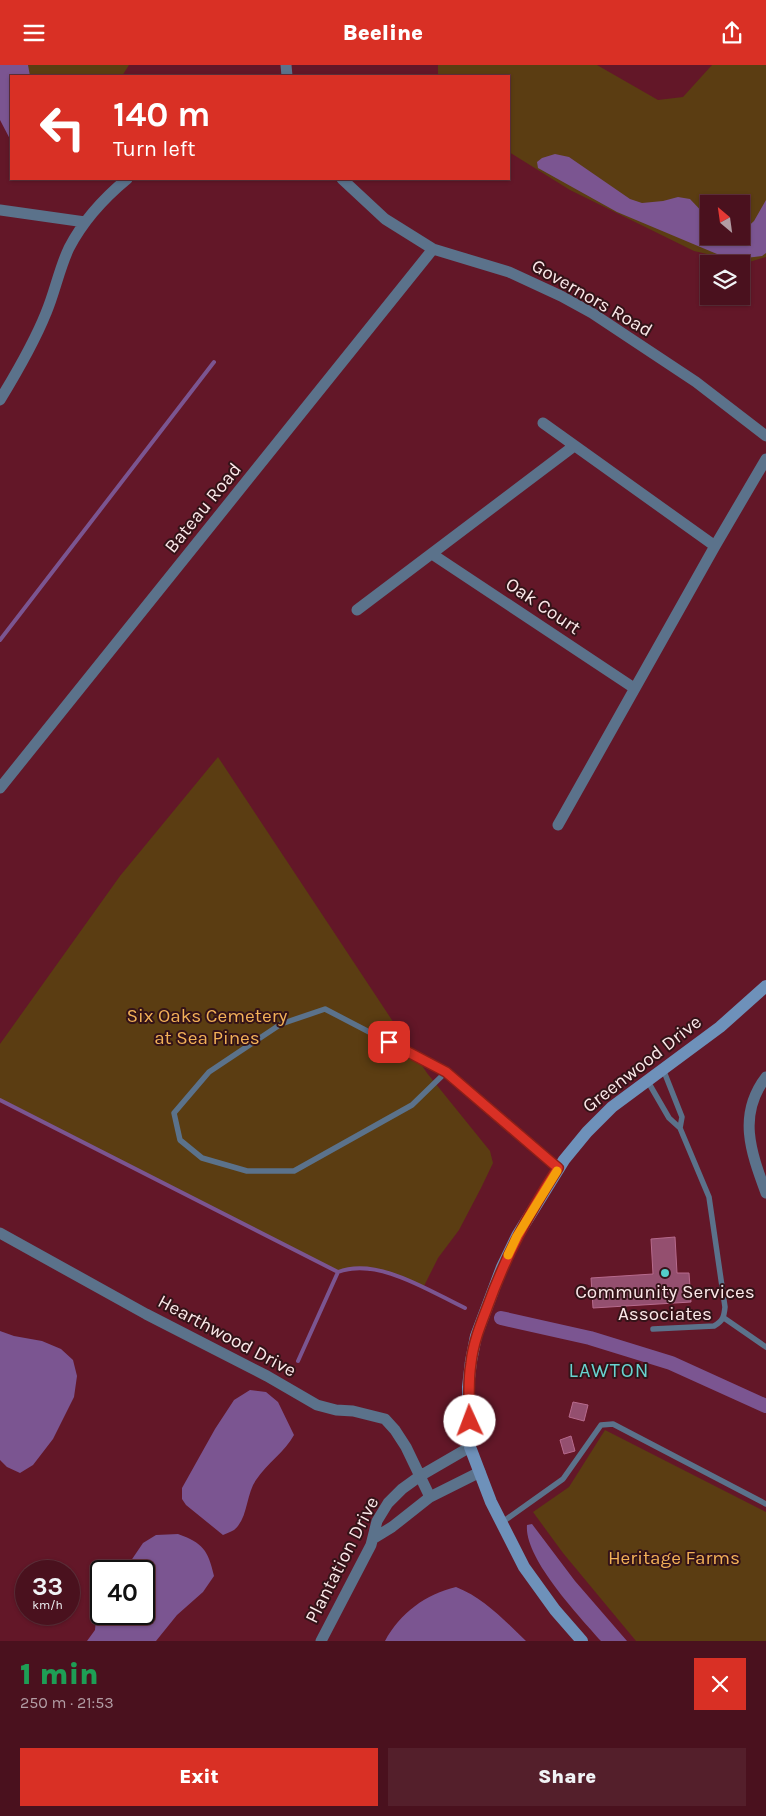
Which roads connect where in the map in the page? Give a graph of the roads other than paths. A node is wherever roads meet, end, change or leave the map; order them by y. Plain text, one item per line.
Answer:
1 (127, 180) edge
2 (343, 180) edge
3 (0, 210) edge
4 (85, 222) junction
5 (433, 249) junction
6 (0, 400) edge
7 (543, 423) dead end
8 (766, 436) edge
9 (574, 446) junction
10 (766, 459) edge
11 (715, 545) junction
12 (432, 554) junction
13 (357, 610) dead end
14 (634, 688) junction
15 (0, 788) edge
16 (558, 825) dead end
17 (766, 986) edge
18 (663, 1069) junction
19 (446, 1072) junction
20 (766, 1077) edge
21 (647, 1081) junction
22 (680, 1129) junction
23 (558, 1168) junction
24 (766, 1193) edge
25 (0, 1233) edge
26 (724, 1318) junction
27 (653, 1329) dead end
28 (766, 1347) edge
29 (470, 1447) junction
30 (480, 1472) junction
31 (420, 1476) junction
32 (430, 1497) junction
33 (766, 1504) edge
34 (501, 1523) junction
35 (374, 1538) junction
36 (321, 1641) edge
37 (582, 1641) edge

1 - 4 street
2 - 5 street, Governors Road
3 - 4 street
4 - 6 street
5 - 8 street, Governors Road
5 - 15 street, Bateau Road
7 - 9 street
9 - 11 street
9 - 12 street
10 - 11 street
11 - 14 street
12 - 13 street
12 - 14 street, Oak Court
14 - 16 street
17 - 18 street, Greenwood Drive
18 - 21 street, Greenwood Drive
18 - 22 lane
19 - 19 lane
19 - 23 lane
20 - 24 street
21 - 22 lane
21 - 23 street, Greenwood Drive
22 - 26 lane
23 - 29 street, Greenwood Drive
25 - 31 street, Hearthwood Drive
26 - 27 lane
26 - 28 lane
29 - 30 street, Greenwood Drive
29 - 31 street, Plantation Drive
30 - 32 street
30 - 34 street, Greenwood Drive
31 - 32 street, Hearthwood Drive
31 - 35 street, Plantation Drive
32 - 35 street
33 - 34 lane
34 - 37 street, Greenwood Drive
35 - 36 street, Plantation Drive

